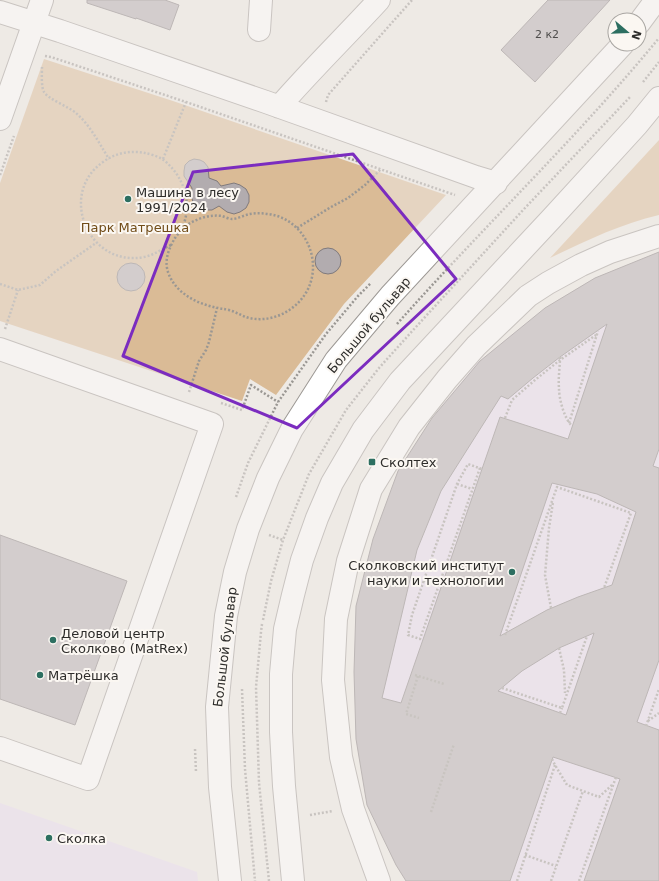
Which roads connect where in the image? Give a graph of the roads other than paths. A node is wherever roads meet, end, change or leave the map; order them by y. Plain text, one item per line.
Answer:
1 (42, 0) edge
2 (260, 0) edge
3 (379, 0) edge
4 (656, 0) edge
5 (0, 12) edge
6 (647, 12) edge
7 (34, 23) junction
8 (259, 30) dead end
9 (616, 52) edge
10 (659, 98) edge
11 (279, 107) junction
12 (0, 119) edge
13 (496, 183) junction
14 (659, 236) edge
15 (0, 349) edge
16 (0, 748) edge
17 (230, 881) edge
18 (294, 881) edge
19 (379, 881) edge

1 - 7 street
2 - 8 street
3 - 11 street
4 - 6 street
5 - 7 street
7 - 11 street
7 - 12 street
9 - 13 street, Большой бульвар
10 - 18 street
11 - 13 street
13 - 17 street, Большой бульвар
14 - 19 street
15 - 16 street

